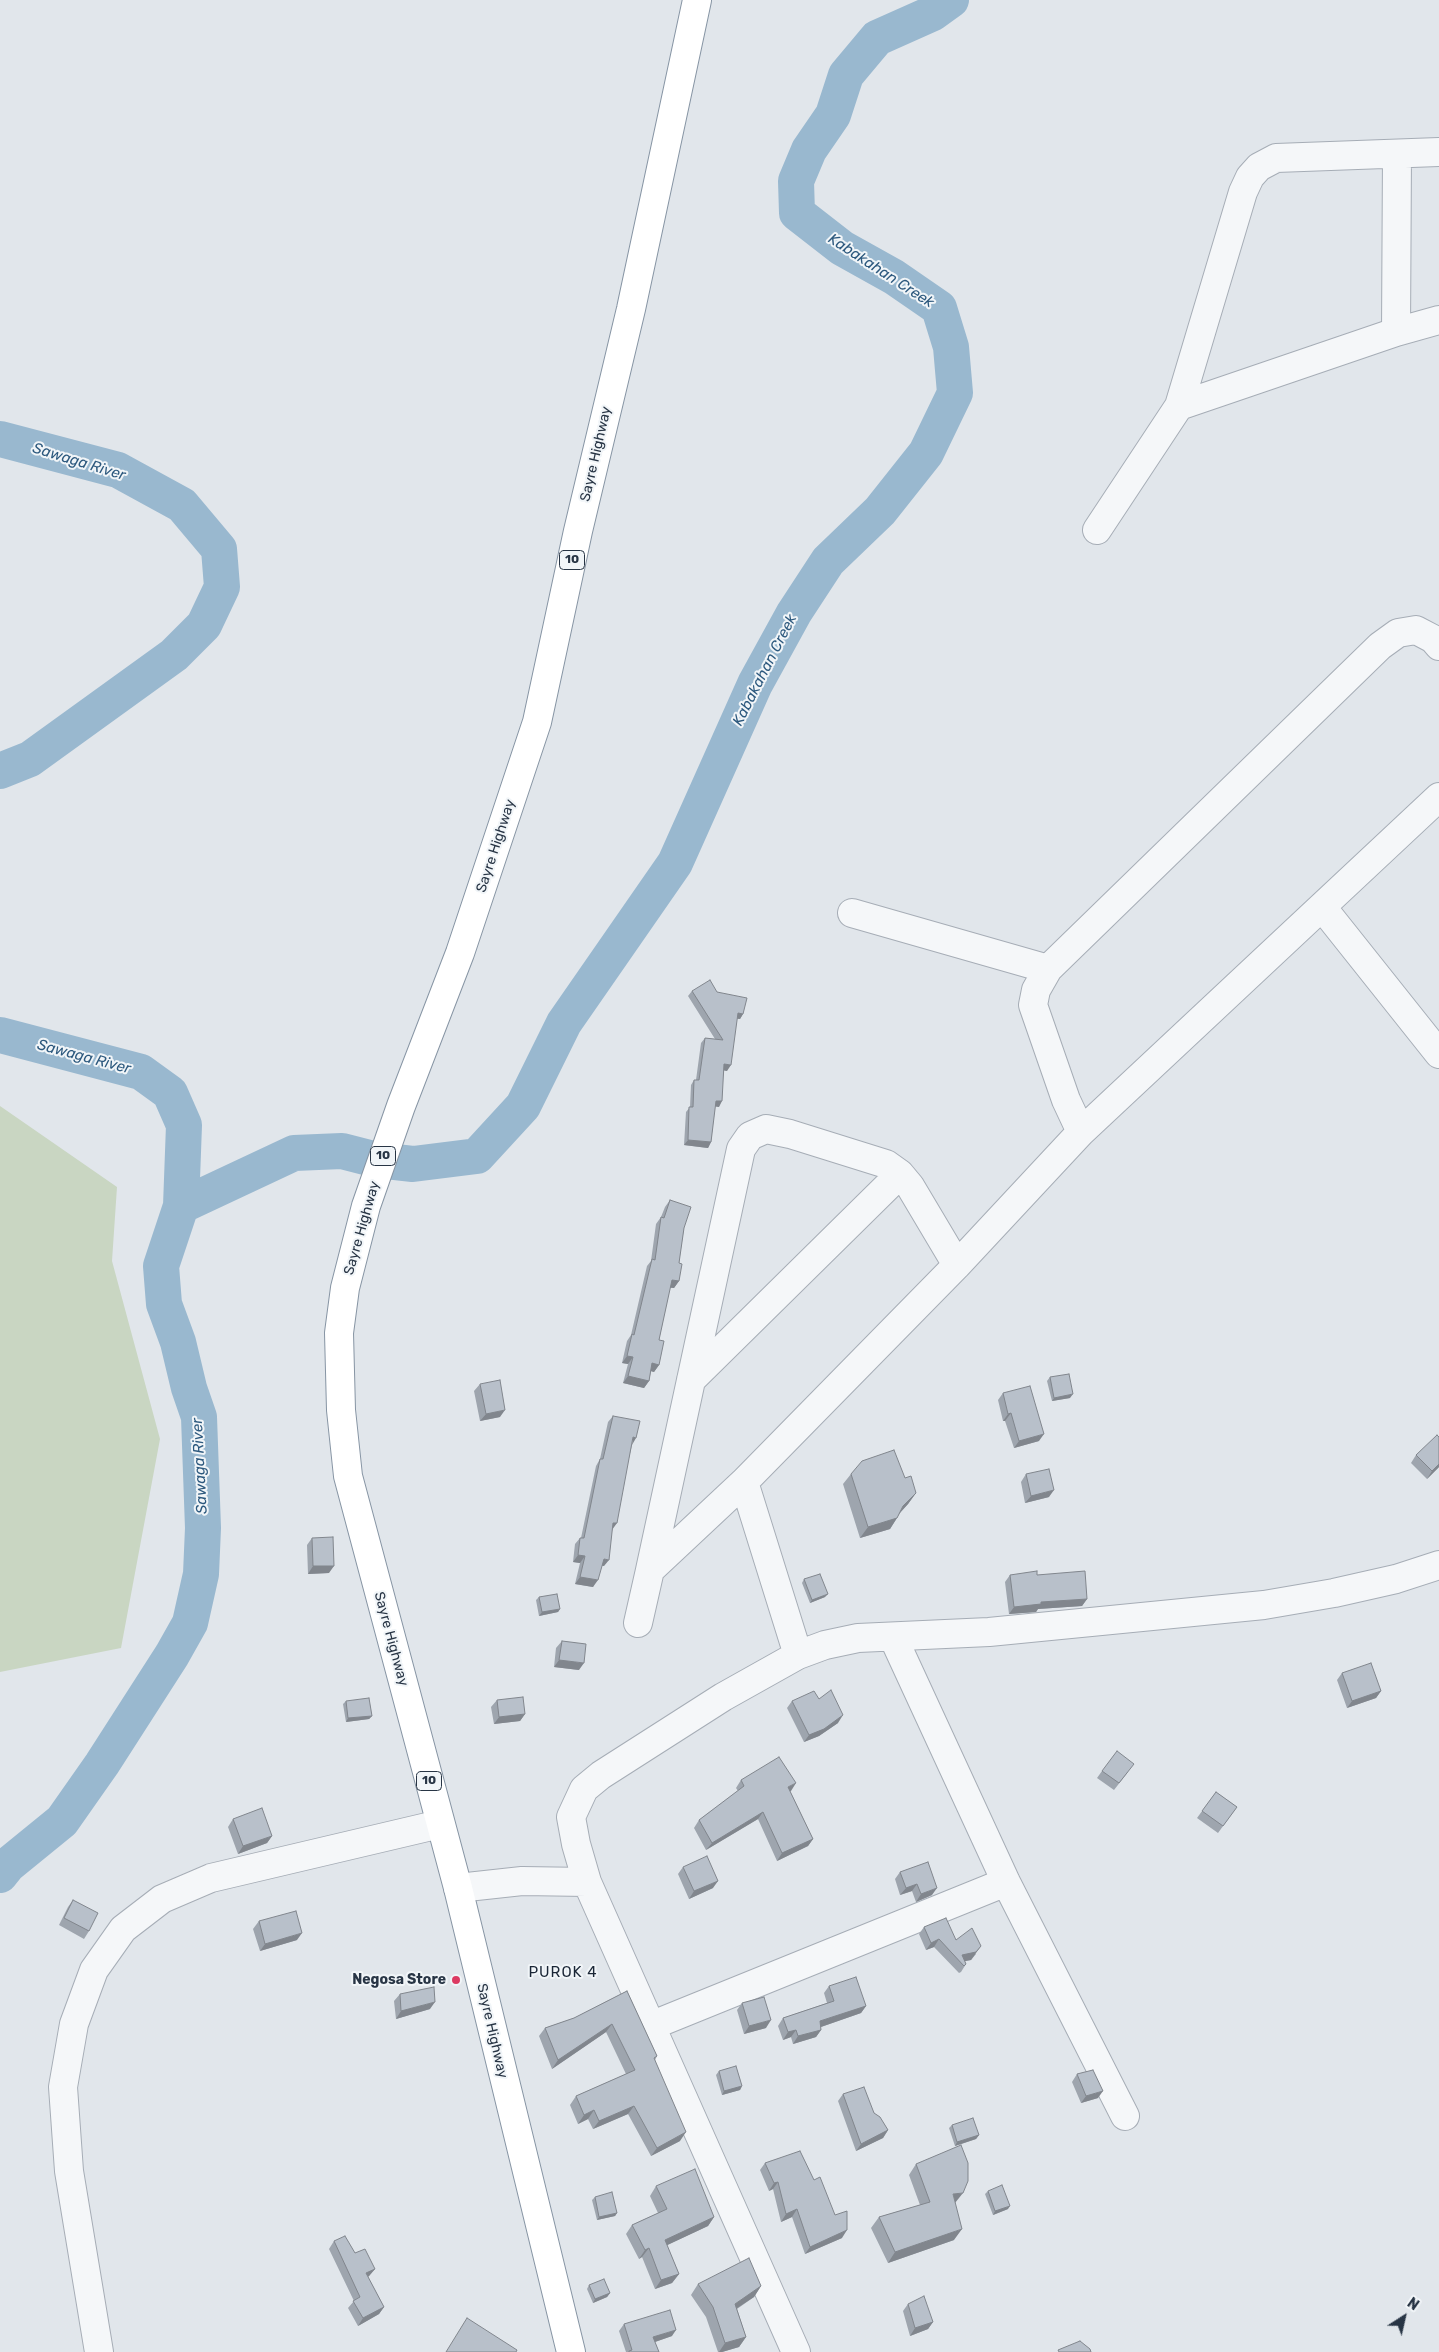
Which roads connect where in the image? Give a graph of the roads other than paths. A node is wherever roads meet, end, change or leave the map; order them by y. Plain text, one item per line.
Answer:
1 (697, 0) edge
2 (1439, 152) edge
3 (1398, 154) junction
4 (1439, 320) edge
5 (1396, 332) junction
6 (1179, 406) junction
7 (1097, 530) dead end
8 (1439, 646) edge
9 (1439, 797) edge
10 (1322, 906) junction
11 (852, 913) dead end
12 (1048, 969) junction
13 (1439, 1054) edge
14 (1080, 1132) junction
15 (900, 1174) junction
16 (957, 1264) junction
17 (691, 1380) junction
18 (744, 1482) junction
19 (1439, 1565) edge
20 (650, 1570) junction
21 (638, 1622) dead end
22 (893, 1637) junction
23 (798, 1655) junction
24 (440, 1824) junction
25 (587, 1882) junction
26 (1006, 1882) junction
27 (458, 1888) junction
28 (653, 2025) junction
29 (1125, 2116) dead end
30 (97, 2339) edge
31 (571, 2352) edge
32 (796, 2352) edge

1 - 24 highway, Sayre Highway / 10
2 - 3 street
3 - 5 street
3 - 6 street
4 - 5 street
5 - 6 street
6 - 7 street
8 - 12 street
9 - 10 street
10 - 13 street
10 - 14 street
11 - 12 street
12 - 14 street
14 - 16 street
15 - 16 street
15 - 17 street
15 - 17 street
16 - 18 street
17 - 20 street
18 - 20 street
18 - 23 street
19 - 22 street
20 - 21 street
22 - 23 street
22 - 26 street
23 - 25 street
24 - 27 highway, Sayre Highway / 10
24 - 30 street
25 - 27 street
25 - 28 street
26 - 28 street
26 - 29 street
27 - 31 highway, Sayre Highway / 10
28 - 32 street

